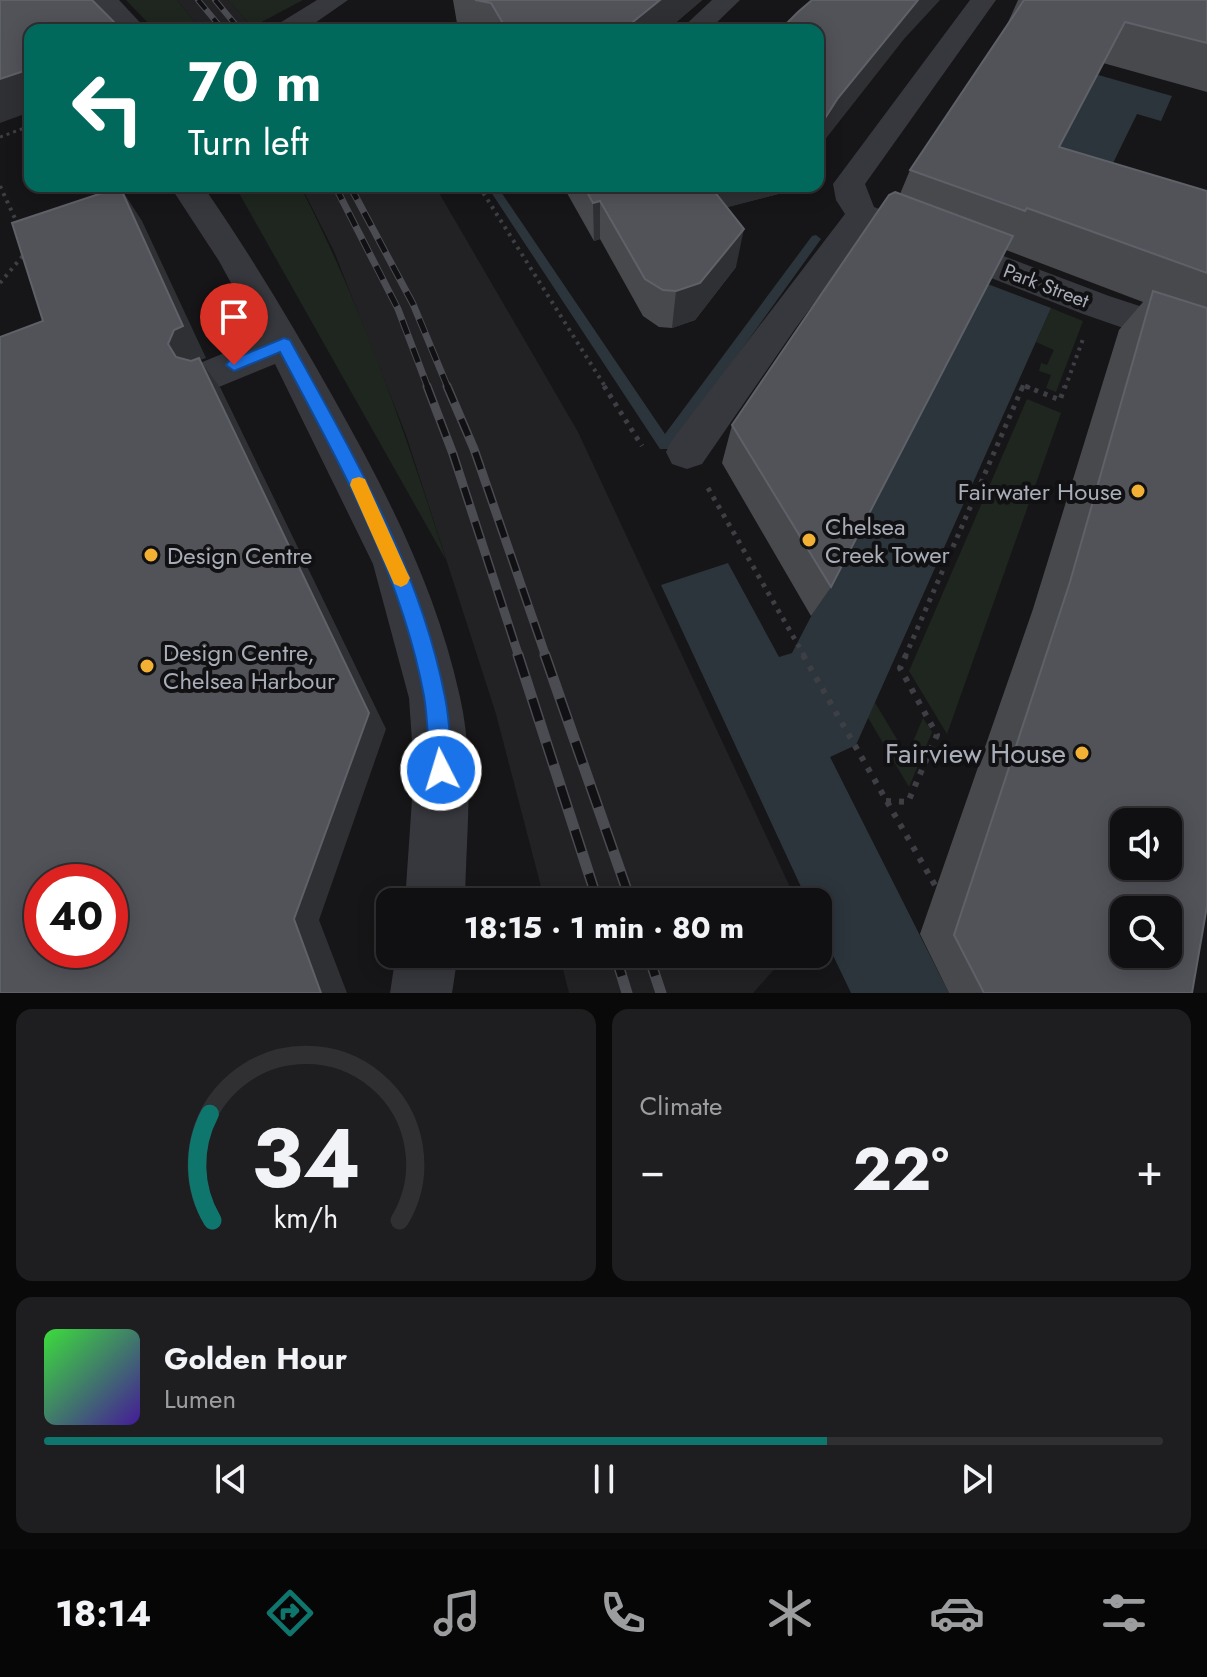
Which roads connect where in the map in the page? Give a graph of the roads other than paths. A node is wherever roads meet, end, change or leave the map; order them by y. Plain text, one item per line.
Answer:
1 (104, 0) edge
2 (727, 0) edge
3 (983, 0) edge
4 (329, 1) edge
5 (128, 24) edge
6 (296, 24) edge
7 (700, 24) edge
8 (190, 192) edge
9 (862, 215) junction
10 (1207, 343) edge
11 (284, 344) junction
12 (214, 374) dead end
13 (687, 452) road end
14 (436, 888) edge
15 (425, 968) edge
16 (421, 993) edge

1 - 5 street
2 - 7 street
3 - 9 street
4 - 6 street
8 - 11 street
9 - 10 street, Park Street
9 - 13 street
11 - 12 street
11 - 14 street
15 - 16 street

